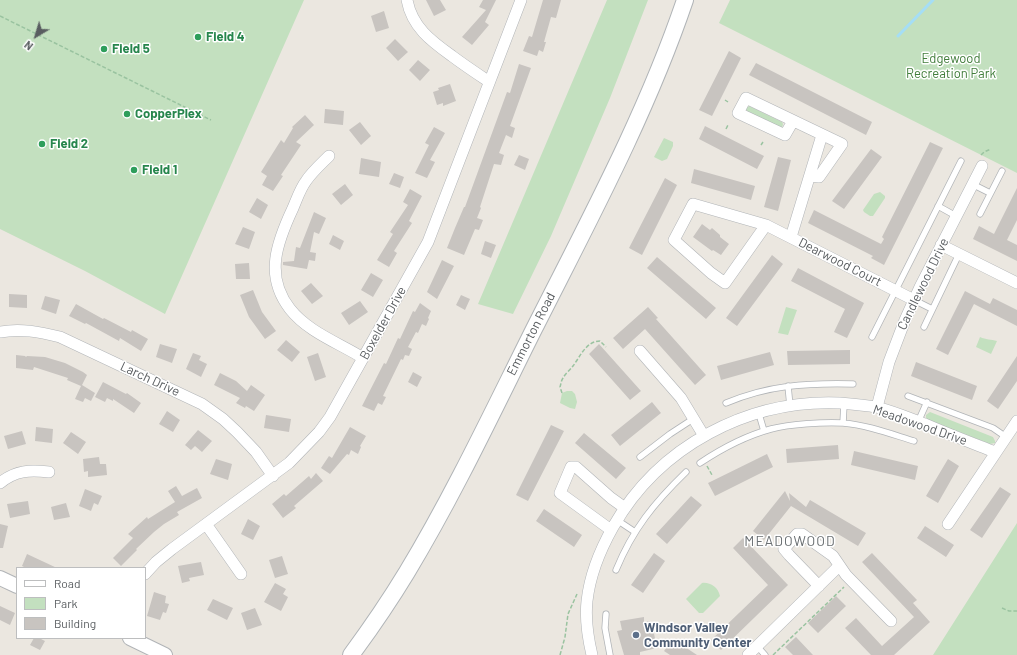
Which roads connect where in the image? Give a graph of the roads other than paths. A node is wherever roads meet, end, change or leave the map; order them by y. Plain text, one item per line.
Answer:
1 (407, 0) edge
2 (521, 0) edge
3 (685, 0) edge
4 (488, 82) junction
5 (793, 121) dead end
6 (822, 135) junction
7 (329, 156) dead end
8 (961, 161) dead end
9 (979, 162) road end
10 (1002, 171) dead end
11 (810, 176) junction
12 (972, 184) junction
13 (990, 193) junction
14 (938, 206) junction
15 (980, 214) dead end
16 (956, 216) junction
17 (766, 225) junction
18 (791, 237) junction
19 (941, 245) junction
20 (959, 254) junction
21 (1017, 283) edge
22 (895, 290) junction
23 (914, 300) junction
24 (932, 309) junction
25 (924, 327) dead end
26 (0, 332) edge
27 (872, 337) dead end
28 (640, 351) dead end
29 (363, 358) junction
30 (853, 384) dead end
31 (788, 386) junction
32 (908, 396) dead end
33 (927, 402) junction
34 (726, 404) dead end
35 (844, 404) junction
36 (790, 406) junction
37 (877, 407) junction
38 (759, 414) junction
39 (693, 419) junction
40 (1017, 421) edge
41 (918, 422) junction
42 (843, 423) junction
43 (764, 431) junction
44 (704, 436) junction
45 (1006, 437) junction
46 (914, 441) dead end
47 (995, 452) junction
48 (640, 457) dead end
49 (700, 463) dead end
50 (49, 472) dead end
51 (686, 472) dead end
52 (273, 476) junction
53 (0, 483) edge
54 (625, 508) junction
55 (617, 520) junction
56 (206, 524) junction
57 (948, 524) dead end
58 (611, 530) junction
59 (635, 532) junction
60 (839, 566) junction
61 (616, 570) dead end
62 (146, 573) edge
63 (241, 574) dead end
64 (0, 578) edge
65 (16, 586) edge
66 (819, 586) junction
67 (606, 614) dead end
68 (891, 621) dead end
69 (132, 639) edge
70 (757, 646) junction
71 (165, 655) edge
72 (351, 655) edge
73 (592, 655) edge
74 (610, 655) edge
75 (748, 655) edge
76 (765, 655) edge

1 - 4 street
2 - 4 street, Boxelder Drive
3 - 72 main road, Emmorton Road
4 - 29 street, Boxelder Drive
5 - 6 street
6 - 11 street
6 - 11 street
7 - 29 street
8 - 14 lane
9 - 12 street, Candlewood Drive
10 - 13 lane
11 - 18 street
12 - 13 lane
12 - 16 street, Candlewood Drive
13 - 15 lane
14 - 16 lane
14 - 22 lane
16 - 19 street, Candlewood Drive
17 - 17 street, Dearwood Court
17 - 18 street, Dearwood Court
18 - 22 street, Dearwood Court
19 - 20 street
19 - 23 street, Candlewood Drive
20 - 21 street
20 - 24 lane
22 - 23 street, Dearwood Court
22 - 27 lane
23 - 24 lane
23 - 37 street, Candlewood Drive
24 - 25 lane
26 - 52 street, Larch Drive
28 - 39 street
29 - 52 street, Boxelder Drive
30 - 31 lane
31 - 34 lane
31 - 36 lane
32 - 33 lane
33 - 41 lane
33 - 45 lane
35 - 36 street, Meadowood Drive
35 - 37 street, Meadowood Drive
35 - 42 lane
36 - 38 street, Meadowood Drive
37 - 41 street, Meadowood Drive
38 - 43 lane
38 - 44 street, Meadowood Drive
39 - 44 street
39 - 48 lane
40 - 45 street
41 - 47 street, Meadowood Drive
42 - 43 lane
42 - 46 lane
43 - 49 lane
44 - 54 street, Meadowood Drive
45 - 47 street
47 - 57 street
50 - 53 street
51 - 59 lane
52 - 56 street, Boxelder Drive
54 - 55 street, Meadowood Drive
54 - 58 street
55 - 58 street, Meadowood Drive
55 - 59 lane
56 - 62 street, Boxelder Drive
56 - 63 street
58 - 73 street, Meadowood Drive
59 - 61 lane
60 - 66 street
60 - 66 street
60 - 68 street
64 - 65 street
66 - 70 street
67 - 74 lane
69 - 71 street
70 - 75 street
70 - 76 lane

